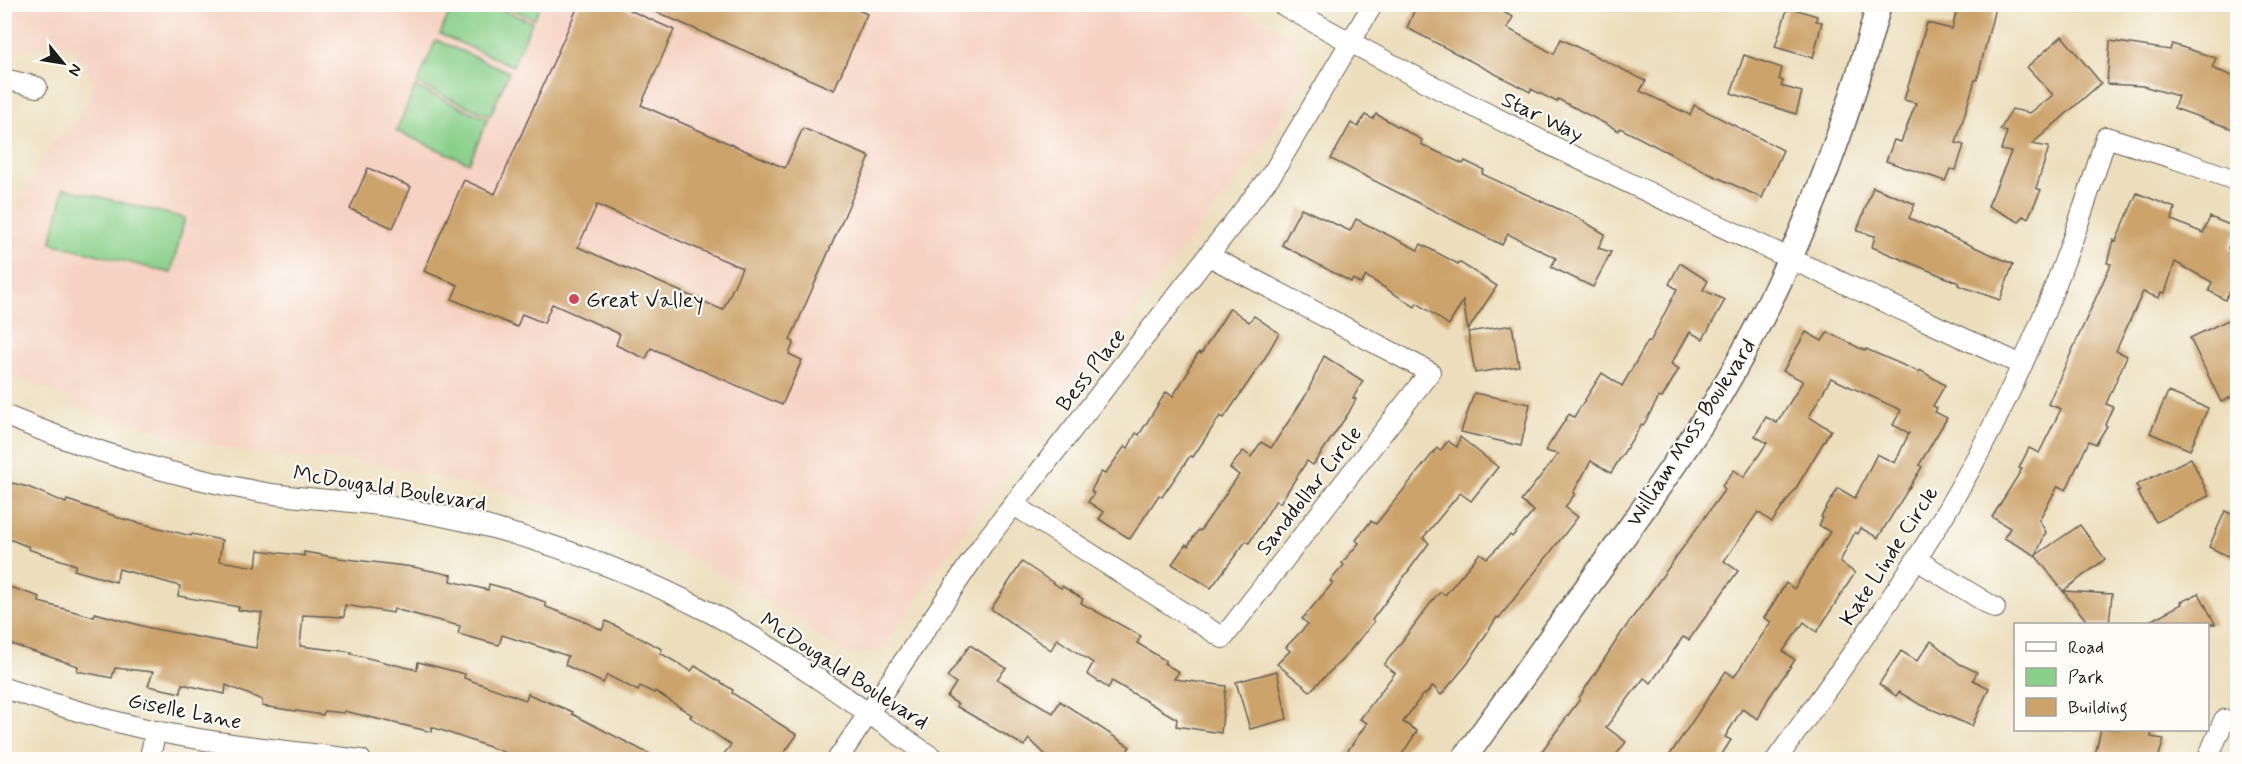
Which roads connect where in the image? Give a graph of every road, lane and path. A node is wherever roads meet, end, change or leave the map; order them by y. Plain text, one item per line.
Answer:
1 (1281, 4) edge
2 (1373, 4) edge
3 (1879, 4) edge
4 (1351, 44) junction
5 (4, 79) edge
6 (37, 87) dead end
7 (2238, 181) edge
8 (1209, 256) junction
9 (1790, 259) junction
10 (2022, 365) junction
11 (4, 415) edge
12 (1014, 505) junction
13 (1917, 560) junction
14 (1995, 608) dead end
15 (4, 688) edge
16 (868, 714) junction
17 (2224, 720) dead end
18 (156, 731) junction
19 (149, 759) edge
20 (361, 759) edge
21 (837, 759) edge
22 (936, 759) edge
23 (1463, 759) edge
24 (1776, 759) edge
25 (2206, 759) edge

1 - 4 street, Star Way
2 - 4 street, Bess Place
3 - 9 street, William Moss Boulevard
4 - 8 street, Bess Place
4 - 9 street, Star Way
5 - 6 street
7 - 10 street, Kate Linde Circle
8 - 12 street, Bess Place
8 - 12 street, Sanddollar Circle
9 - 10 street
9 - 23 street, William Moss Boulevard
10 - 13 street, Kate Linde Circle
11 - 16 street, McDougald Boulevard
12 - 16 street, Bess Place
13 - 14 street
13 - 24 street, Kate Linde Circle
15 - 18 street, Giselle Lane
16 - 21 street, Bess Place
16 - 22 street, McDougald Boulevard
17 - 25 street
18 - 19 street
18 - 20 street, Giselle Lane

